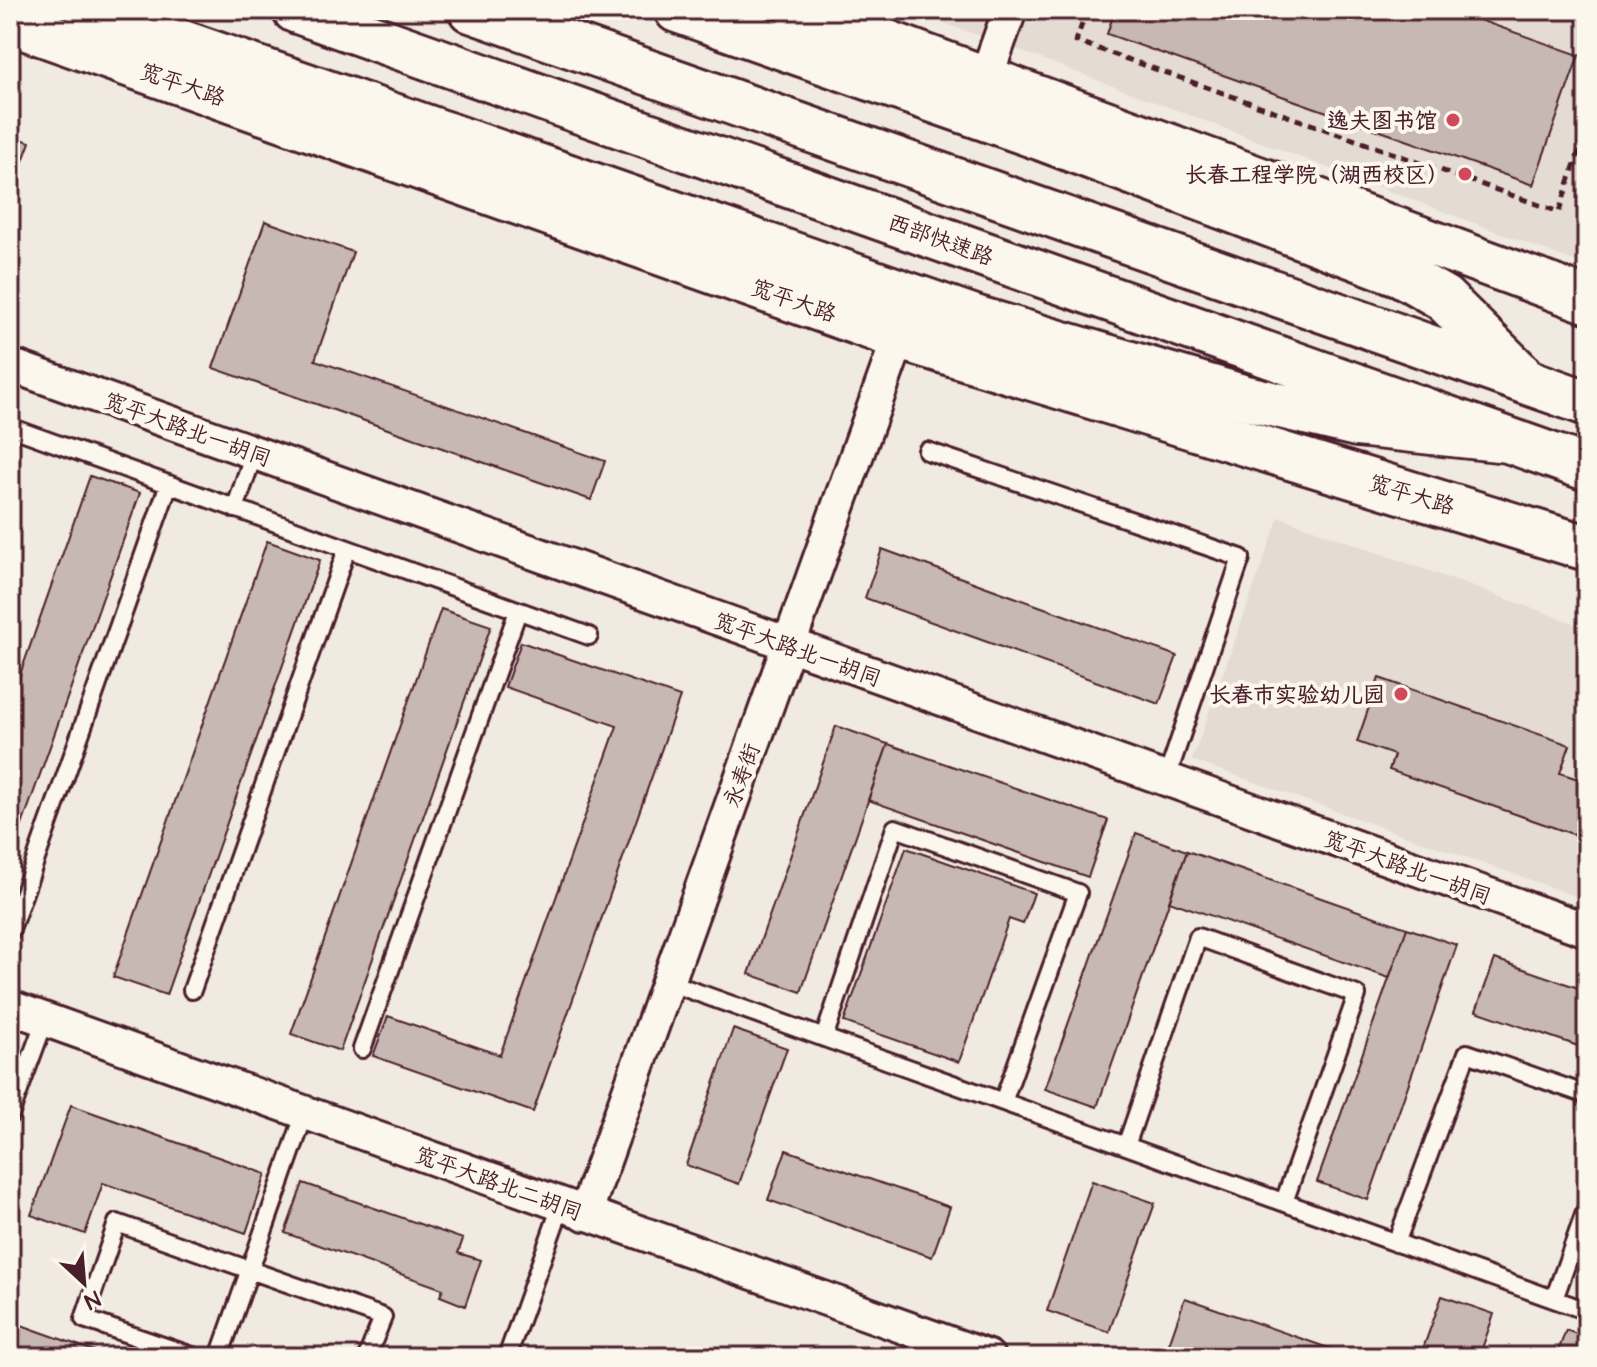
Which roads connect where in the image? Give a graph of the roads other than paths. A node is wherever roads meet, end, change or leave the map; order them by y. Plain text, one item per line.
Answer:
1 (88, 10) edge
2 (295, 10) edge
3 (471, 10) edge
4 (677, 10) edge
5 (798, 10) edge
6 (1010, 10) edge
7 (10, 22) edge
8 (986, 77) junction
9 (1587, 300) edge
10 (899, 337) junction
11 (10, 365) edge
12 (1528, 382) junction
13 (1587, 403) edge
14 (10, 427) edge
15 (1508, 440) junction
16 (927, 451) dead end
17 (254, 453) junction
18 (1587, 468) edge
19 (169, 484) junction
20 (235, 509) junction
21 (1587, 548) edge
22 (347, 549) junction
23 (518, 611) junction
24 (589, 636) dead end
25 (788, 646) junction
26 (1166, 780) junction
27 (1587, 930) edge
28 (10, 932) edge
29 (668, 982) junction
30 (192, 990) dead end
31 (10, 1007) edge
32 (45, 1020) junction
33 (824, 1038) junction
34 (362, 1049) dead end
35 (1587, 1095) edge
36 (1003, 1102) junction
37 (305, 1113) junction
38 (10, 1115) edge
39 (1126, 1146) junction
40 (1284, 1202) junction
41 (1587, 1207) edge
42 (573, 1210) junction
43 (1396, 1243) junction
44 (250, 1270) junction
45 (1554, 1299) junction
46 (1587, 1311) edge
47 (195, 1357) edge
48 (219, 1357) edge
49 (367, 1357) edge
50 (507, 1357) edge
51 (988, 1357) edge

1 - 15 main road
2 - 15 main road, 西部快速路
3 - 12 main road
4 - 12 main road
5 - 8 main road
6 - 8 street
7 - 10 main road, 宽平大路
8 - 9 main road
10 - 21 main road, 宽平大路
10 - 25 street, 永寿街
11 - 17 street, 宽平大路北一胡同
12 - 13 main road
14 - 19 lane
15 - 18 main road, 西部快速路
16 - 26 lane
17 - 20 lane
17 - 25 street, 宽平大路北一胡同
19 - 20 lane
19 - 28 lane
20 - 22 lane
22 - 23 lane
22 - 30 lane
23 - 24 lane
23 - 34 lane
25 - 26 street, 宽平大路北一胡同
25 - 29 street, 永寿街
26 - 27 street, 宽平大路北一胡同
29 - 33 lane
29 - 42 street, 永寿街
31 - 32 street, 宽平大路北二胡同
32 - 37 street, 宽平大路北二胡同
32 - 38 lane
33 - 36 lane
33 - 36 lane
35 - 43 lane
36 - 39 lane
37 - 42 street, 宽平大路北二胡同
37 - 44 lane
39 - 40 lane
39 - 40 lane
40 - 43 lane
41 - 45 lane
42 - 50 lane
42 - 51 street, 宽平大路北二胡同
43 - 45 lane
44 - 47 lane
44 - 48 lane
44 - 49 lane
45 - 46 lane

